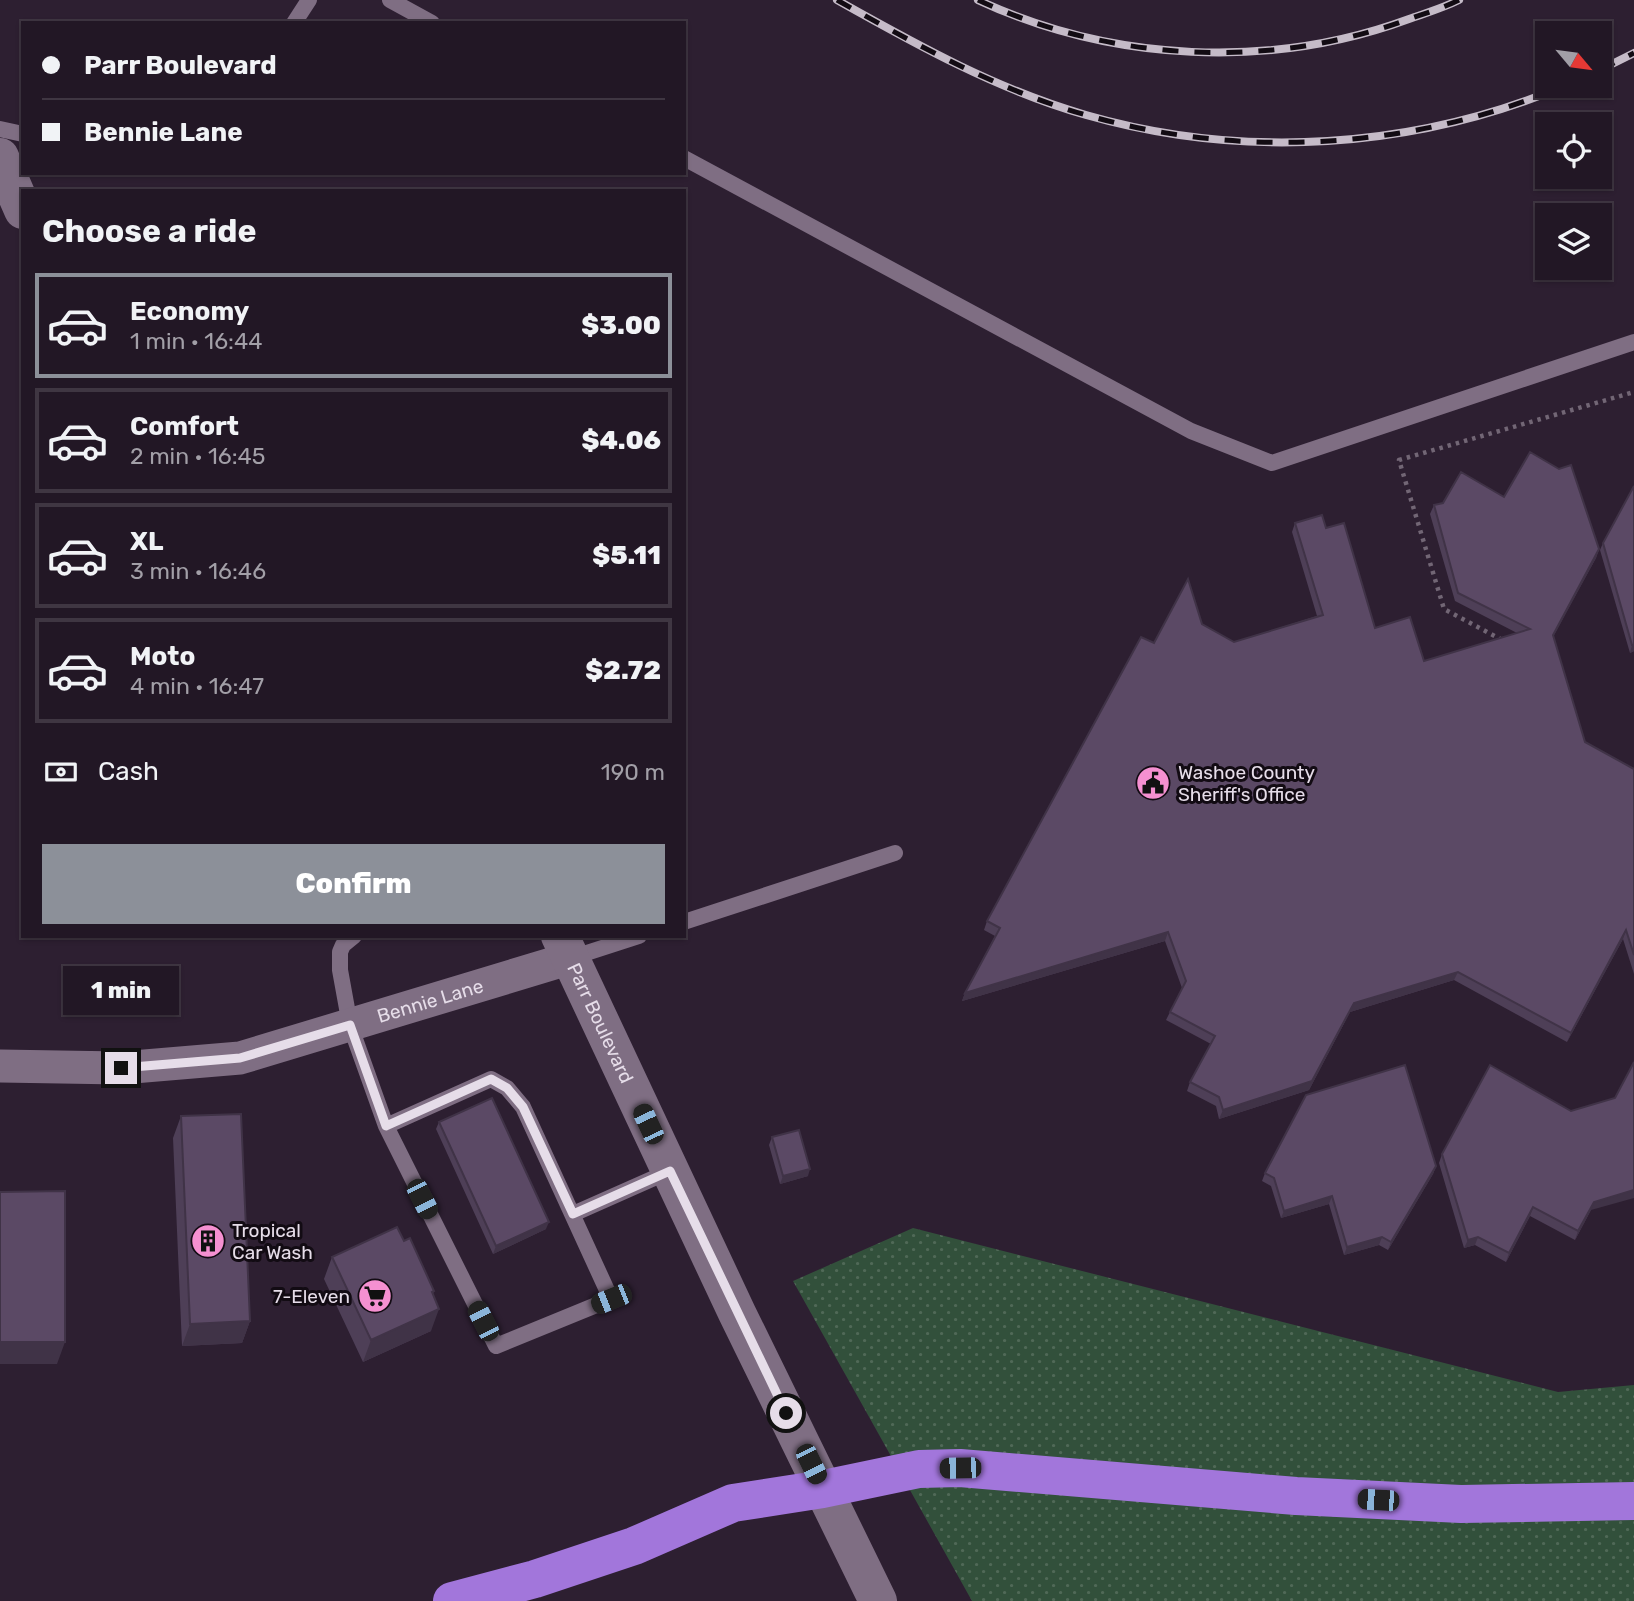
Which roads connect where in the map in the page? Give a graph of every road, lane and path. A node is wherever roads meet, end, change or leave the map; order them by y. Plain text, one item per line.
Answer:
1 (309, 0) edge
2 (390, 0) edge
3 (295, 21) edge
4 (428, 21) edge
5 (0, 129) edge
6 (21, 134) edge
7 (0, 157) edge
8 (686, 159) edge
9 (21, 205) edge
10 (1634, 342) edge
11 (1634, 392) edge
12 (1509, 643) edge
13 (895, 853) dead end
14 (686, 921) edge
15 (351, 938) edge
16 (626, 938) edge
17 (565, 947) edge
18 (350, 1025) junction
19 (0, 1066) edge
20 (386, 1126) junction
21 (670, 1171) junction
22 (573, 1214) junction
23 (823, 1489) junction
24 (1634, 1501) edge
25 (452, 1601) edge
26 (878, 1601) edge

1 - 3 lane
2 - 4 lane
5 - 6 lane
7 - 9 main road
8 - 10 lane
11 - 12 path
13 - 14 lane
15 - 18 lane
16 - 17 lane
17 - 18 street, Bennie Lane
17 - 21 main road, Parr Boulevard
18 - 19 street, Bennie Lane
18 - 20 lane
20 - 22 lane
20 - 22 lane
21 - 22 lane
21 - 23 main road, Parr Boulevard
23 - 24 highway
23 - 25 highway
23 - 26 main road, Parr Boulevard

